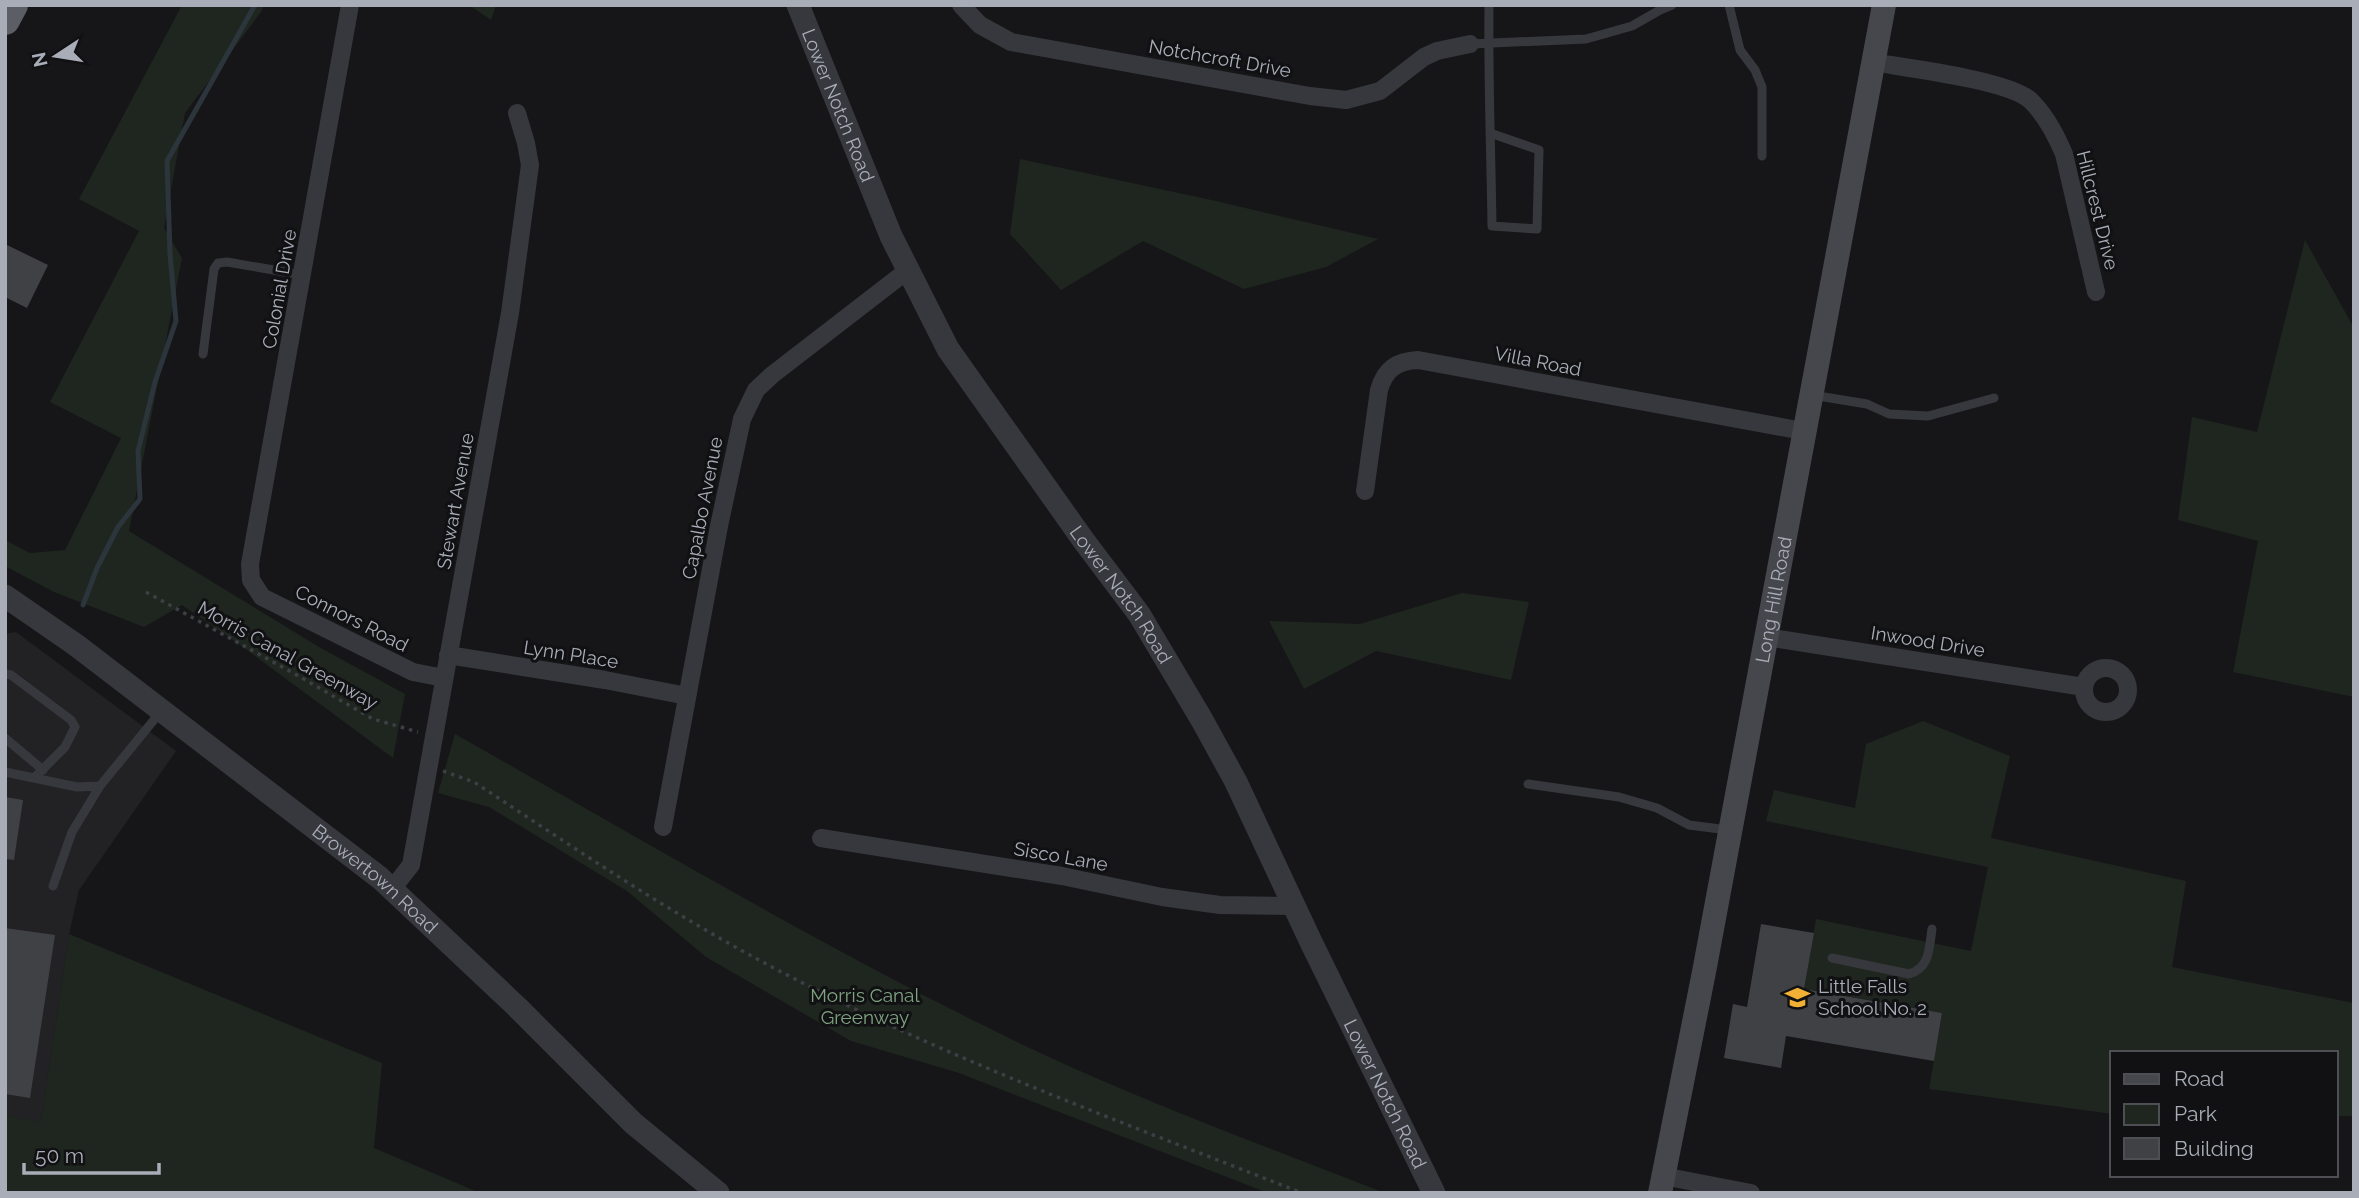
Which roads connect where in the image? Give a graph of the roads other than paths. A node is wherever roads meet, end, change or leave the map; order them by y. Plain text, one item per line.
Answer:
1 (13, 5) edge
2 (350, 5) edge
3 (798, 5) edge
4 (961, 5) edge
5 (1489, 5) edge
6 (1672, 5) edge
7 (1730, 5) edge
8 (1884, 5) edge
9 (5, 20) edge
10 (1488, 43) junction
11 (1470, 44) joint
12 (1872, 62) junction
13 (517, 113) dead end
14 (1490, 133) junction
15 (1762, 156) dead end
16 (908, 270) junction
17 (303, 275) junction
18 (2096, 292) dead end
19 (203, 354) dead end
20 (1810, 395) junction
21 (1994, 398) dead end
22 (1804, 431) junction
23 (1365, 491) dead end
24 (251, 580) joint
25 (5, 596) edge
26 (1766, 636) junction
27 (449, 655) junction
28 (5, 674) edge
29 (444, 678) junction
30 (2084, 687) dead end
31 (687, 696) junction
32 (162, 710) junction
33 (5, 738) edge
34 (43, 770) junction
35 (5, 772) edge
36 (34, 778) junction
37 (1528, 785) dead end
38 (100, 786) junction
39 (663, 827) dead end
40 (1730, 831) junction
41 (821, 838) dead end
42 (53, 886) dead end
43 (392, 889) junction
44 (1294, 906) junction
45 (1932, 929) dead end
46 (1832, 958) dead end
47 (1661, 1185) edge
48 (718, 1193) edge
49 (1434, 1193) edge
50 (1751, 1193) edge

1 - 9 highway
2 - 17 street, Colonial Drive
3 - 16 street, Lower Notch Road
4 - 11 street, Notchcroft Drive
5 - 10 lane
6 - 10 lane
7 - 15 lane
8 - 12 main road, Long Hill Road
10 - 11 lane
10 - 14 lane
12 - 18 street, Hillcrest Drive
12 - 20 main road, Long Hill Road
13 - 27 street, Stewart Avenue
14 - 14 lane
16 - 31 street, Capalbo Avenue
16 - 44 street, Lower Notch Road
17 - 19 lane
17 - 24 street, Colonial Drive
20 - 21 lane
20 - 22 main road, Long Hill Road
22 - 23 street, Villa Road
22 - 26 main road, Long Hill Road
24 - 29 street, Connors Road
25 - 32 street, Browertown Road
26 - 30 street, Inwood Drive
26 - 40 main road, Long Hill Road
27 - 29 street, Stewart Avenue
27 - 31 street, Lynn Place
28 - 34 lane
29 - 43 street, Stewart Avenue
31 - 39 street, Capalbo Avenue
32 - 38 lane
32 - 43 street, Browertown Road
33 - 34 lane
34 - 36 lane
35 - 36 lane
36 - 38 lane
37 - 40 lane
38 - 42 lane
40 - 47 main road, Long Hill Road
41 - 44 street, Sisco Lane
43 - 48 street, Browertown Road
44 - 49 street, Lower Notch Road
45 - 46 lane
47 - 50 street

